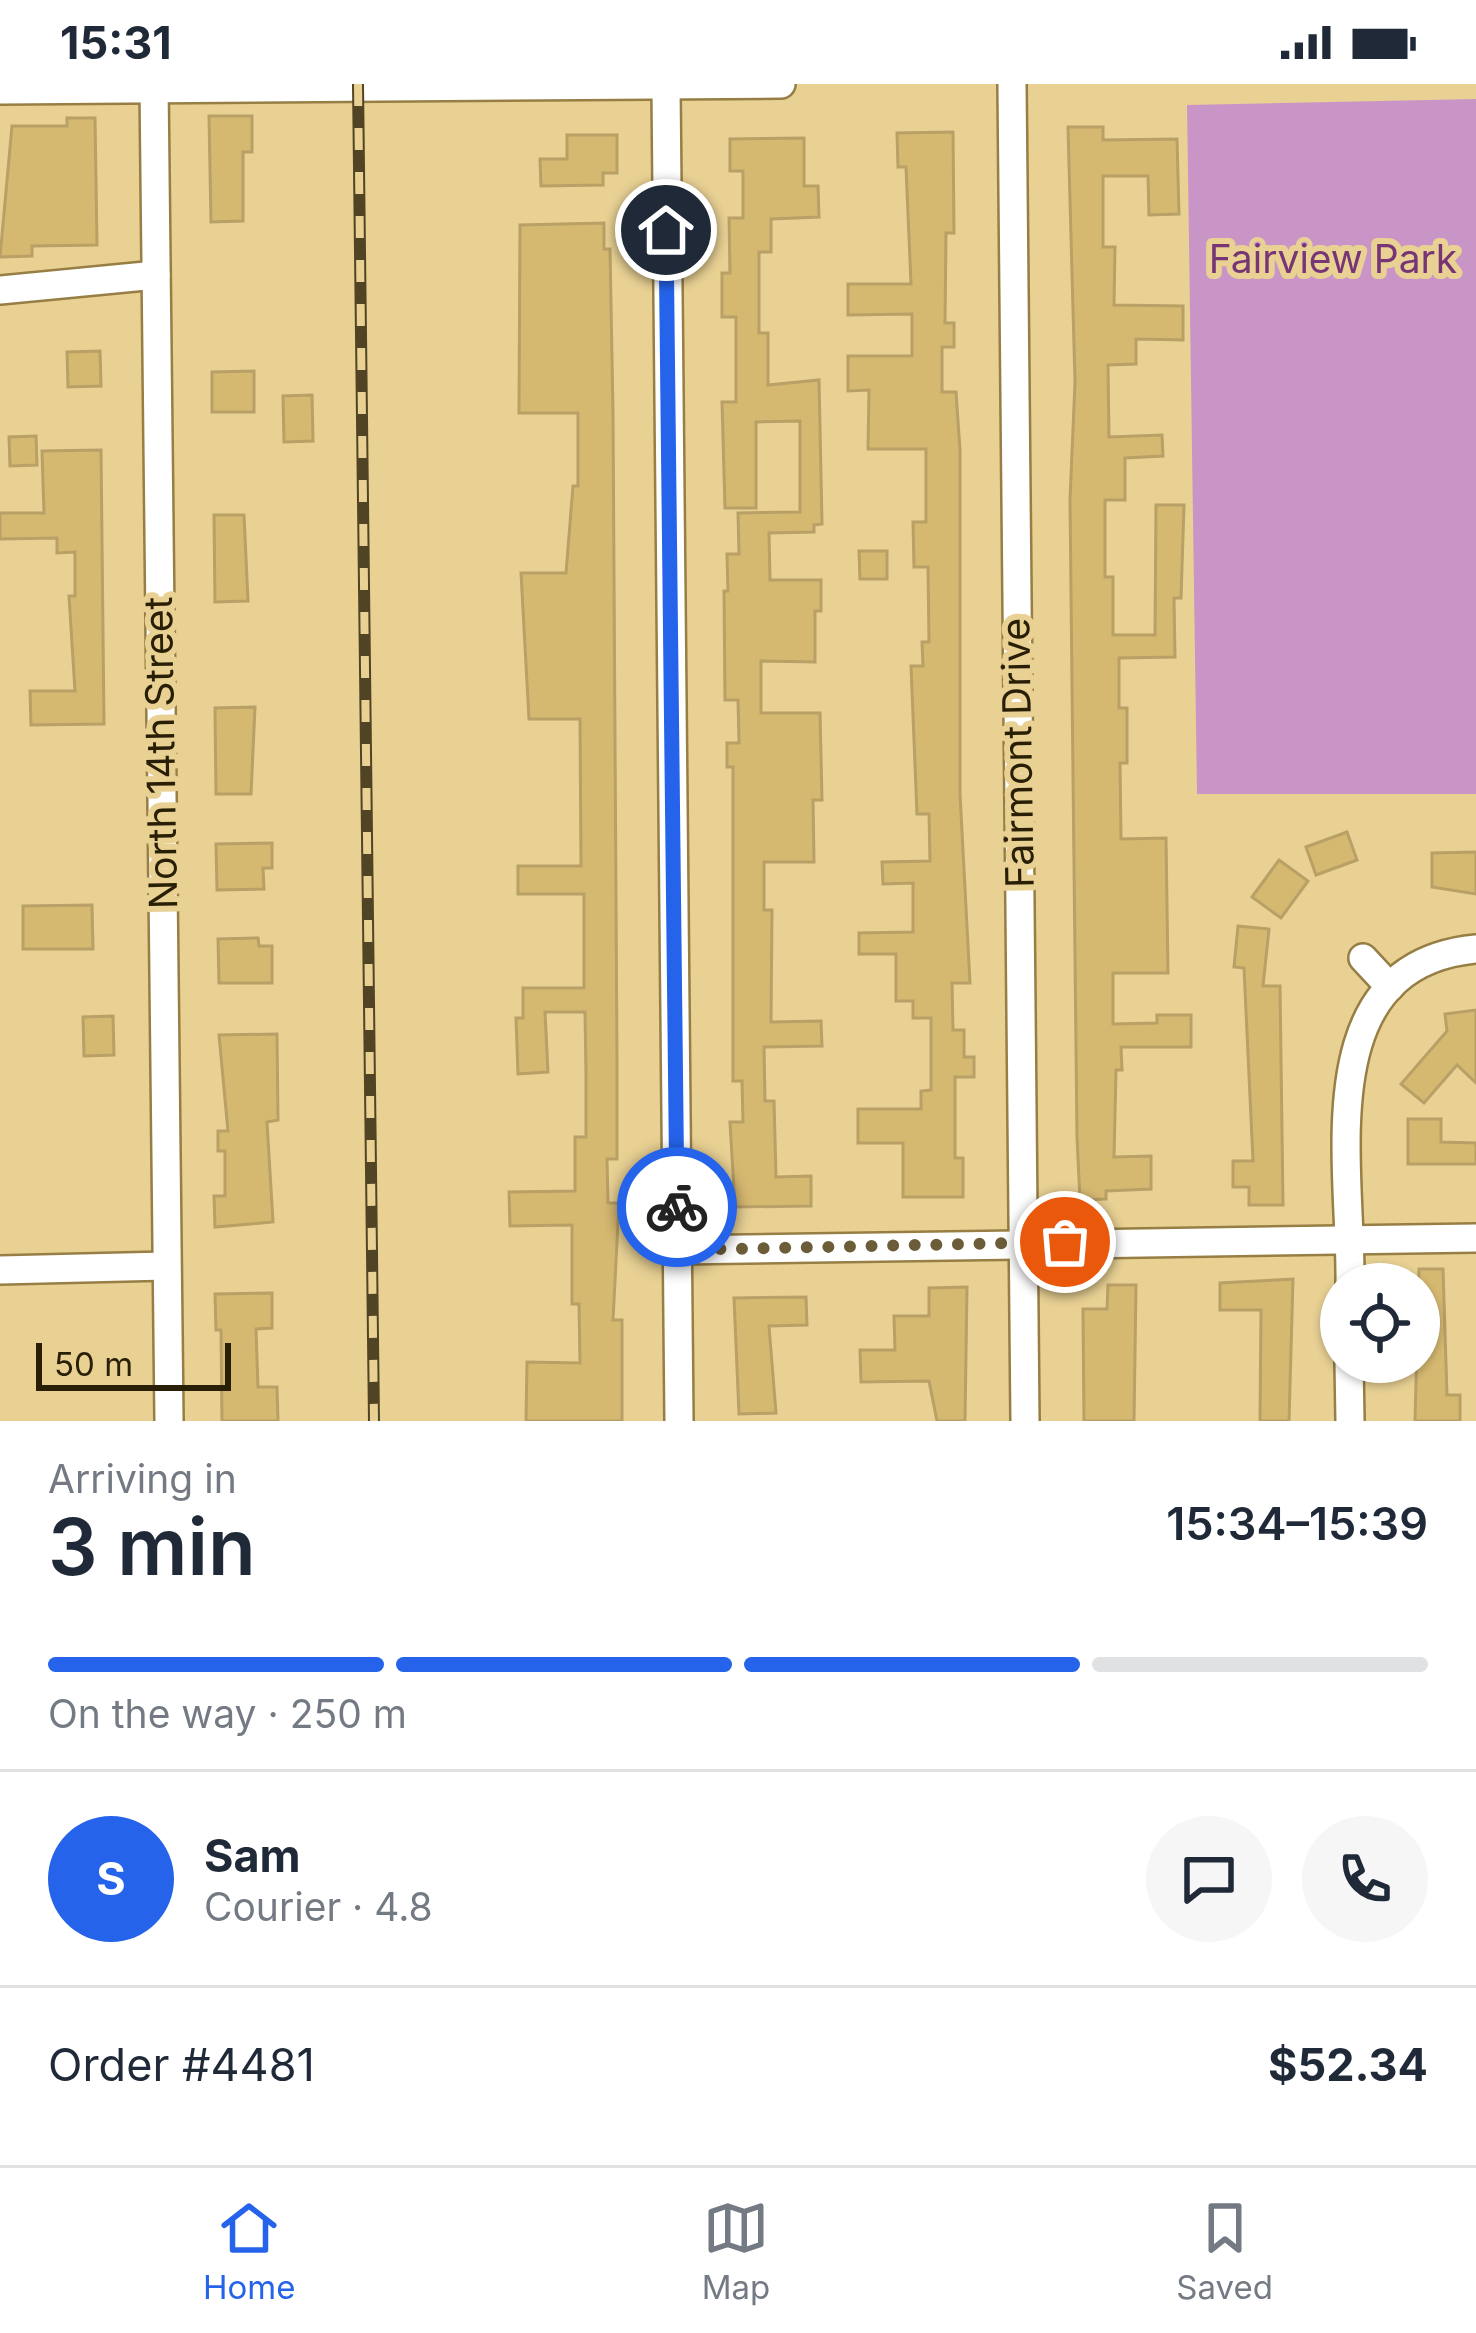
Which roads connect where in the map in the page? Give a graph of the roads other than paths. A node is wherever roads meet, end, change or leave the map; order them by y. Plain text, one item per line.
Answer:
1 (782, 84) edge
2 (1012, 84) edge
3 (154, 86) edge
4 (666, 87) junction
5 (0, 90) edge
6 (156, 275) junction
7 (0, 290) edge
8 (1476, 949) edge
9 (1363, 958) dead end
10 (1390, 987) junction
11 (1476, 1238) edge
12 (1351, 1240) junction
13 (1023, 1243) junction
14 (677, 1250) junction
15 (1350, 1263) edge
16 (166, 1267) junction
17 (0, 1270) edge
18 (1349, 1383) edge
19 (169, 1421) edge
20 (679, 1421) edge
21 (1025, 1421) edge
22 (1350, 1421) edge

1 - 4 street
2 - 13 street, Fairmont Drive
3 - 4 street
3 - 5 street
3 - 6 street, North 14th Street
4 - 14 street
6 - 7 street
6 - 16 street, North 14th Street
8 - 10 street
9 - 10 street
10 - 12 street
11 - 12 street
12 - 13 street
12 - 15 street
13 - 14 street
13 - 21 street, Fairmont Drive
14 - 20 street
16 - 17 street
16 - 19 street, North 14th Street
18 - 22 street

